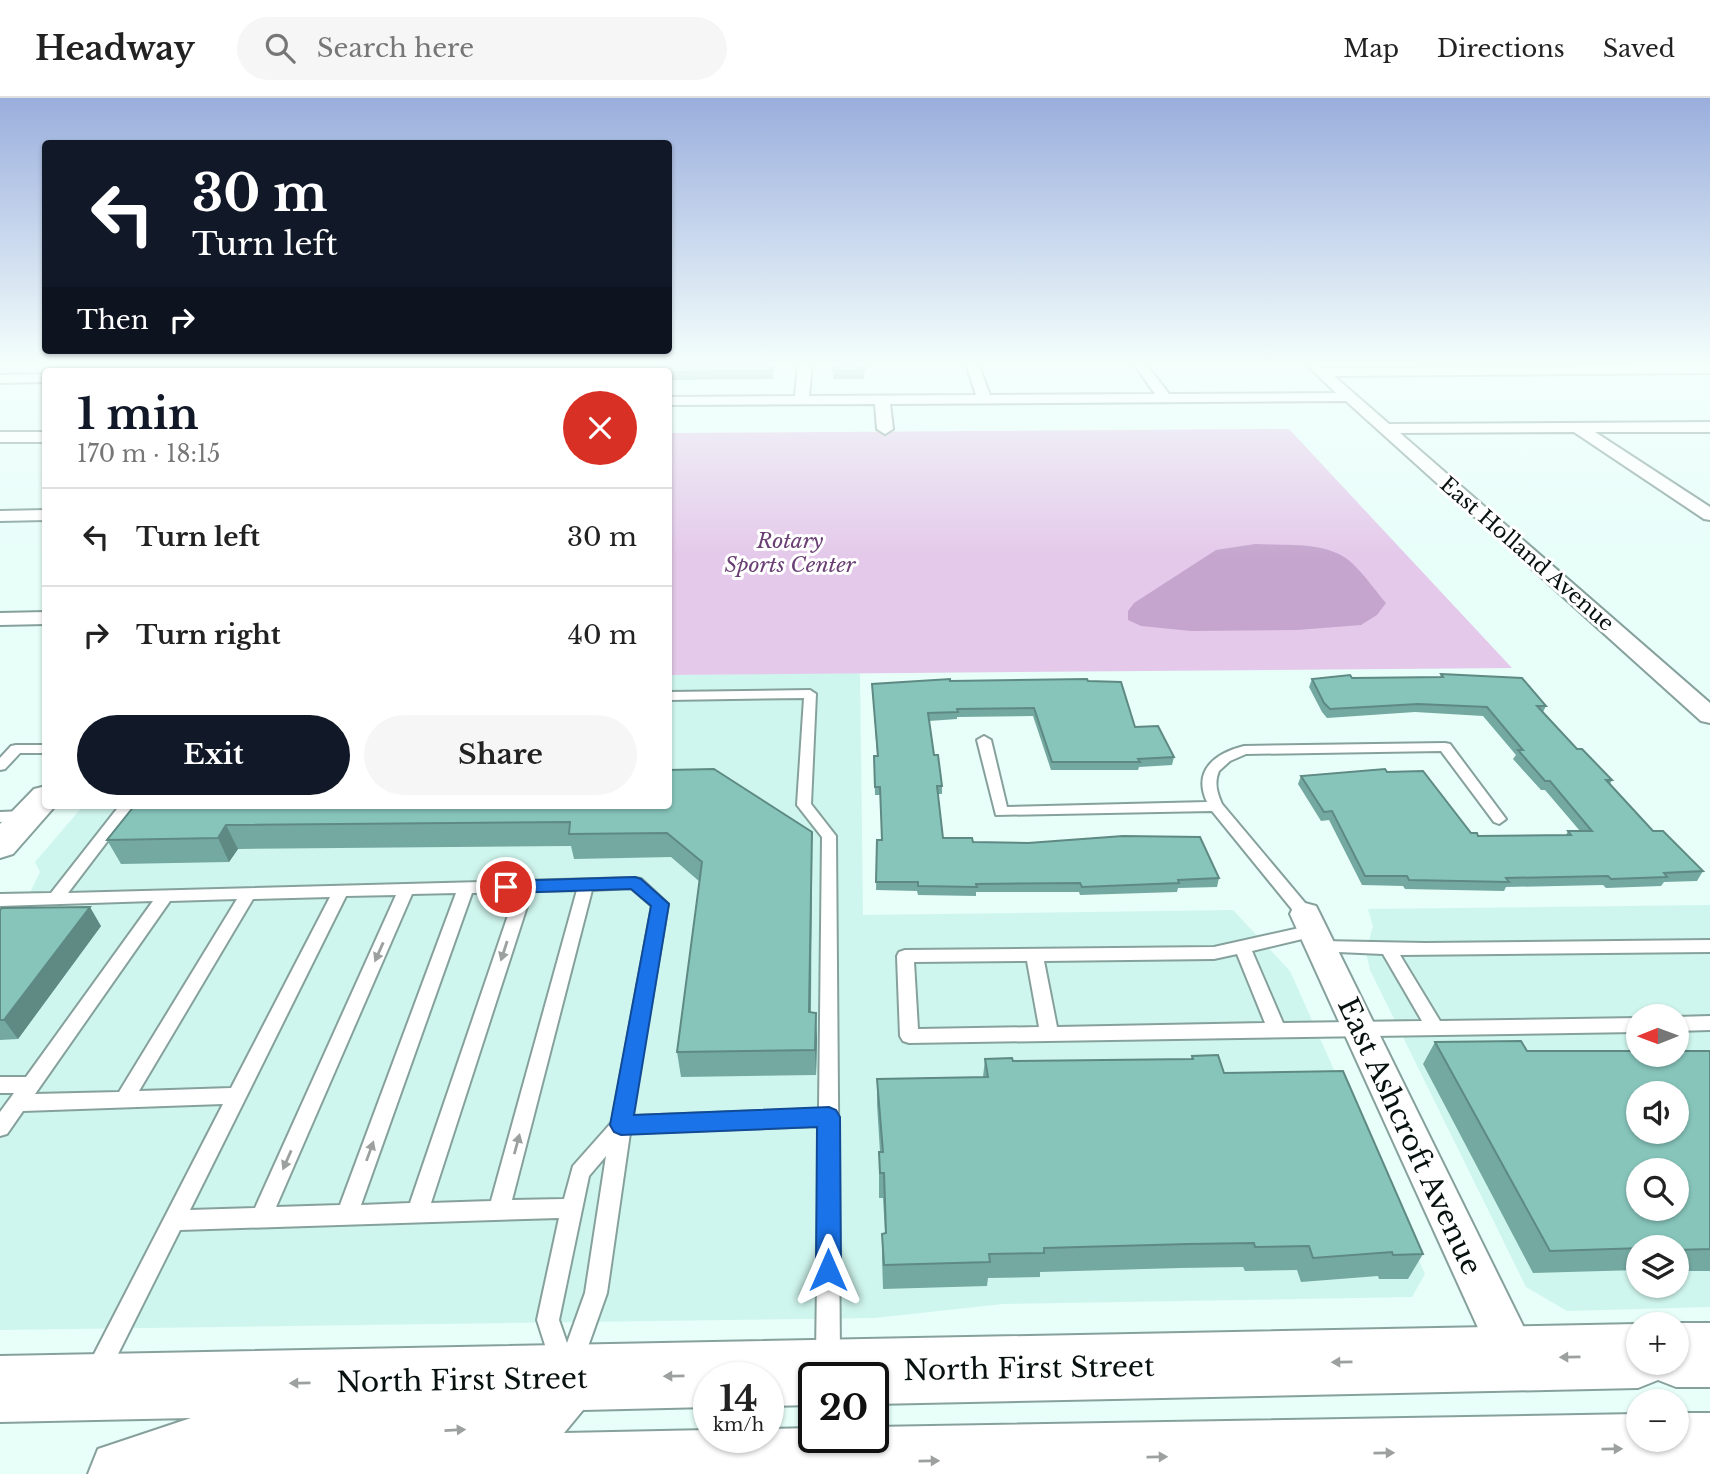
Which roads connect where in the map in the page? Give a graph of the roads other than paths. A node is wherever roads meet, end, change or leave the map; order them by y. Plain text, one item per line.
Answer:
1 (1536, 428) edge
2 (1577, 428) edge
3 (1385, 429) joint
4 (0, 437) edge
5 (42, 437) edge
6 (42, 515) edge
7 (1710, 515) edge
8 (0, 516) edge
9 (42, 618) edge
10 (0, 619) edge
11 (672, 696) edge
12 (1710, 716) edge
13 (984, 740) dead end
14 (42, 749) edge
15 (0, 766) edge
16 (1216, 806) junction
17 (125, 809) edge
18 (24, 810) edge
19 (1499, 820) dead end
20 (0, 846) edge
21 (586, 884) junction
22 (526, 886) junction
23 (466, 888) junction
24 (406, 889) junction
25 (341, 891) junction
26 (248, 894) junction
27 (165, 896) junction
28 (55, 899) junction
29 (0, 900) edge
30 (1313, 931) junction
31 (1710, 946) edge
32 (1242, 947) junction
33 (1388, 948) junction
34 (1034, 954) junction
35 (1710, 1023) edge
36 (1689, 1024) edge
37 (1626, 1025) edge
38 (1435, 1028) junction
39 (1360, 1029) junction
40 (1277, 1031) junction
41 (1049, 1034) junction
42 (0, 1085) edge
43 (30, 1085) junction
44 (237, 1096) junction
45 (124, 1100) junction
46 (18, 1103) junction
47 (829, 1117) junction
48 (621, 1125) junction
49 (0, 1128) edge
50 (573, 1208) junction
51 (499, 1210) junction
52 (418, 1213) junction
53 (347, 1215) junction
54 (261, 1217) junction
55 (174, 1220) junction
56 (1689, 1355) edge
57 (1710, 1355) edge
58 (1626, 1356) edge
59 (1515, 1358) junction
60 (828, 1362) edge
61 (889, 1372) edge
62 (798, 1374) edge
63 (566, 1378) junction
64 (90, 1387) junction
65 (0, 1389) edge
66 (1710, 1447) edge
67 (527, 1471) edge
68 (123, 1474) edge
69 (200, 1474) edge

1 - 3 street
2 - 7 street
3 - 12 street, East Holland Avenue
4 - 5 street
6 - 8 street
9 - 10 street
11 - 47 lane
13 - 16 lane
14 - 15 lane
16 - 19 lane
16 - 30 lane
17 - 28 lane
18 - 20 street
21 - 22 lane
21 - 48 lane
51 -> 21 lane
22 - 23 lane
22 -> 52 lane
23 - 24 lane
53 -> 23 lane
24 - 25 lane
24 -> 54 lane
25 - 26 lane
25 - 44 lane
26 - 27 lane
26 - 45 lane
27 - 28 lane
27 - 43 lane
28 - 29 lane
30 - 32 lane
30 - 33 lane
30 - 39 street, East Ashcroft Avenue
31 - 33 lane
32 - 34 lane
32 - 40 lane
33 - 38 lane
34 - 41 lane
34 - 41 lane
35 - 36 lane
37 - 38 lane
38 - 39 lane
39 - 40 lane
39 - 59 street, East Ashcroft Avenue
40 - 41 lane
42 - 43 lane
43 - 46 lane
44 - 45 lane
44 - 55 lane
45 - 46 lane
46 - 49 lane
47 - 48 lane
47 - 60 lane
48 - 50 lane
48 - 63 lane
50 - 51 lane
50 - 63 lane
51 - 52 lane
52 - 53 lane
53 - 54 lane
54 - 55 lane
55 - 64 lane
56 - 57 main road
58 -> 59 main road, North First Street
59 -> 61 main road, North First Street
62 -> 63 main road, North First Street
63 -> 64 main road, North First Street
68 -> 63 main road
64 - 65 main road, North First Street
67 -> 66 main road
67 - 69 main road

